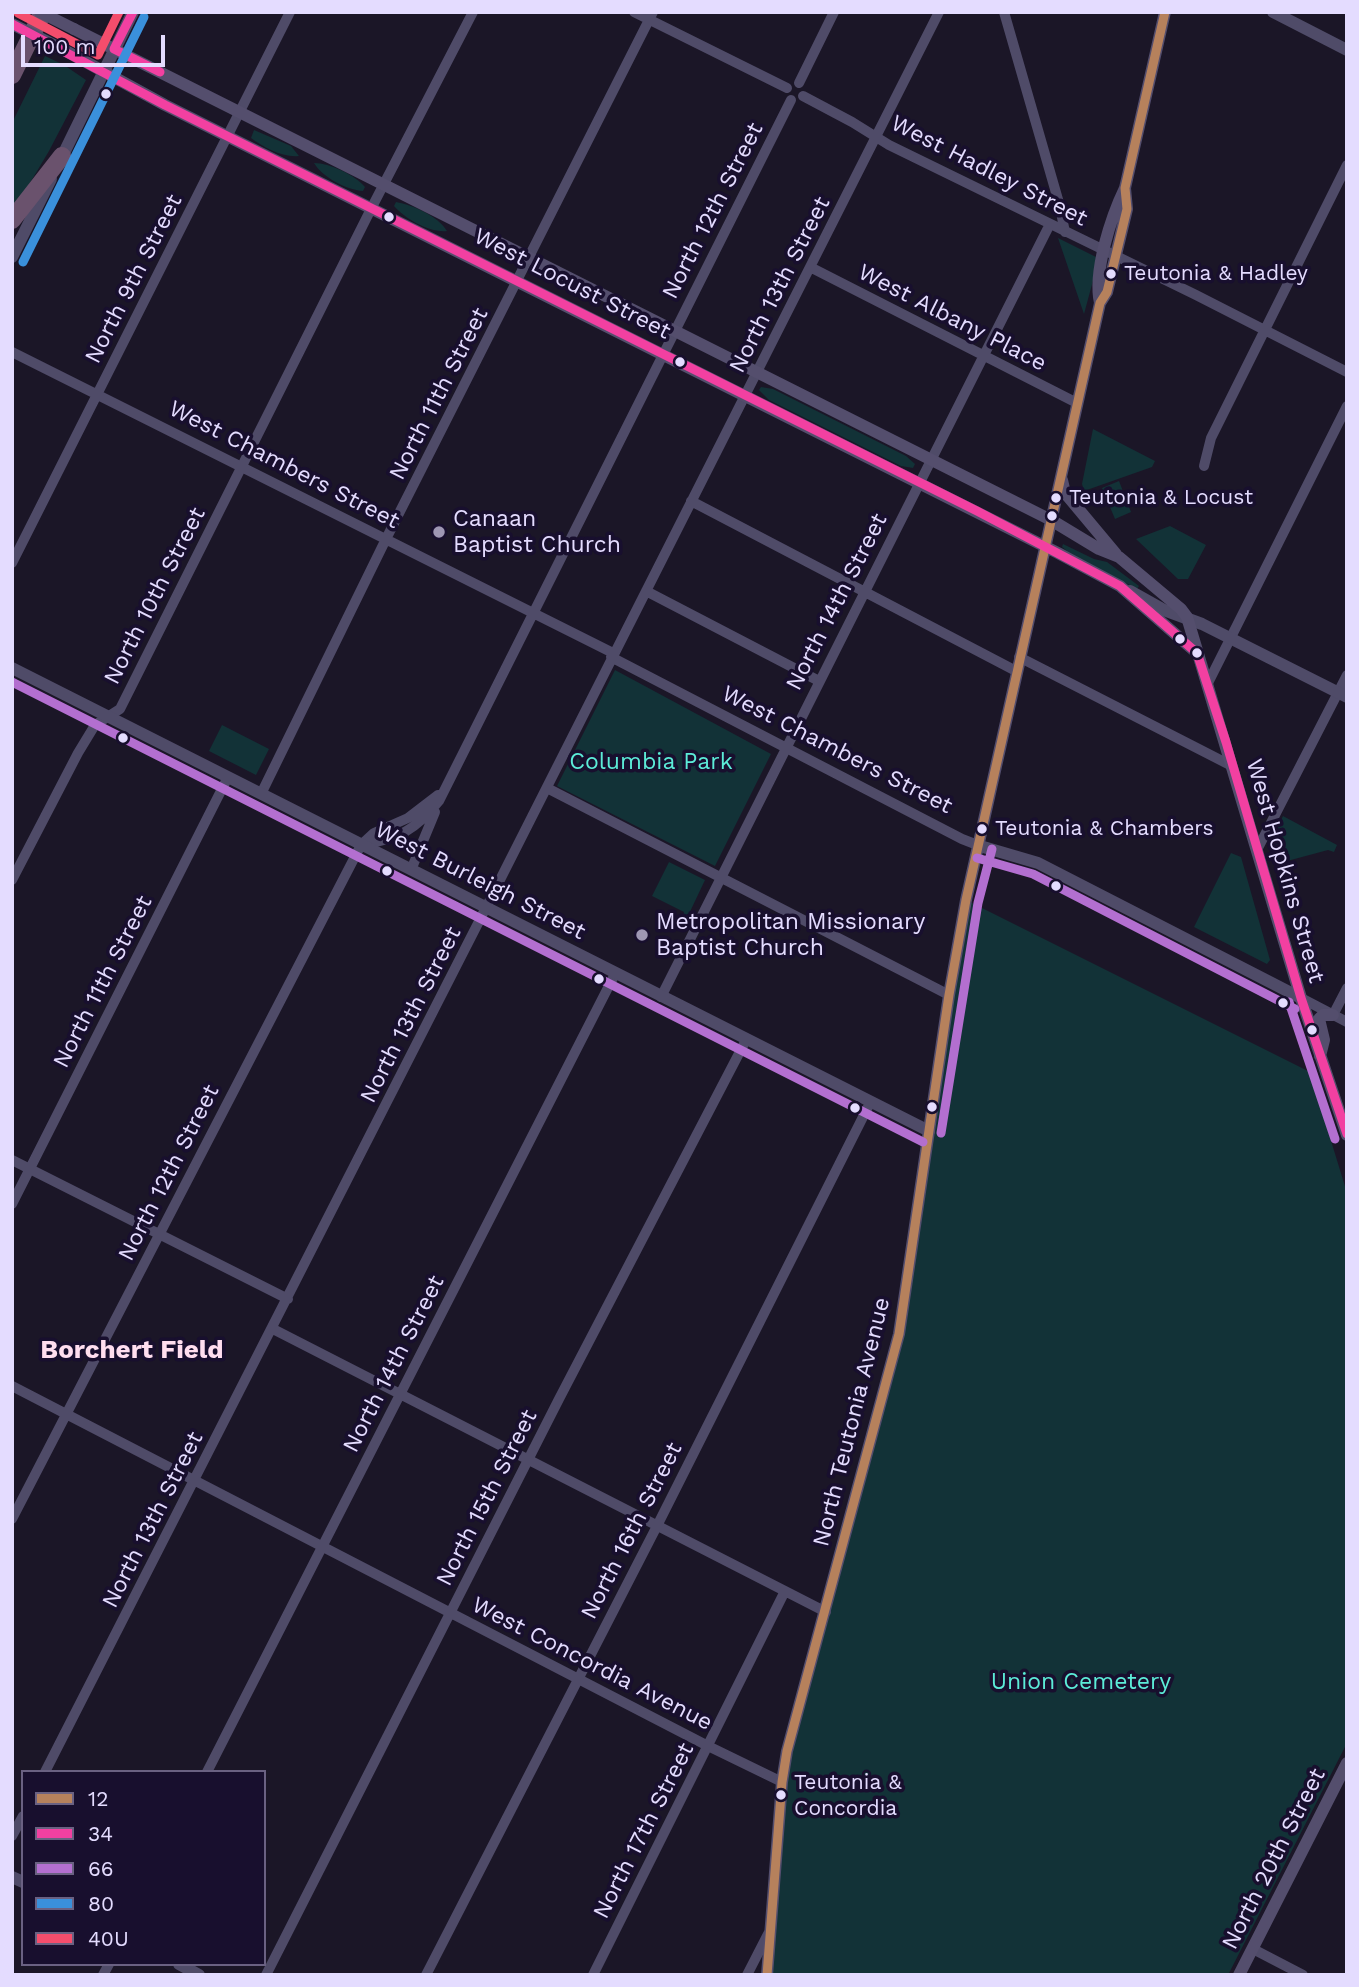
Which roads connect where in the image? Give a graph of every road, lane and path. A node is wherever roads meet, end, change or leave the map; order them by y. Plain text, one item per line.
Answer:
1 (15, 12) edge
2 (42, 12) edge
3 (133, 12) edge
4 (290, 12) edge
5 (473, 12) edge
6 (634, 12) edge
7 (834, 12) edge
8 (939, 12) edge
9 (1004, 12) edge
10 (1165, 12) edge
11 (1273, 12) edge
12 (652, 16) edge
13 (12, 19) edge
14 (12, 24) edge
15 (114, 49) junction
16 (1347, 50) edge
17 (103, 72) junction
18 (12, 75) edge
19 (799, 83) junction
20 (787, 88) junction
21 (803, 96) junction
22 (791, 100) junction
23 (239, 113) junction
24 (228, 136) junction
25 (876, 136) junction
26 (62, 156) junction
27 (1347, 165) edge
28 (384, 183) junction
29 (372, 207) junction
30 (12, 220) edge
31 (1050, 225) junction
32 (1065, 232) junction
33 (1110, 253) junction
34 (12, 257) edge
35 (530, 258) junction
36 (810, 267) junction
37 (519, 281) junction
38 (1263, 330) junction
39 (674, 331) junction
40 (12, 352) edge
41 (663, 354) junction
42 (983, 356) junction
43 (758, 371) junction
44 (1347, 372) edge
45 (97, 395) junction
46 (746, 395) junction
47 (1077, 403) junction
48 (1347, 406) edge
49 (932, 458) junction
50 (1204, 466) dead end
51 (242, 468) junction
52 (1061, 478) junction
53 (919, 482) junction
54 (691, 501) junction
55 (1051, 520) junction
56 (386, 539) junction
57 (1046, 546) junction
58 (1118, 557) junction
59 (12, 563) edge
60 (1120, 586) junction
61 (646, 591) junction
62 (863, 591) junction
63 (533, 611) junction
64 (1187, 617) junction
65 (1230, 638) junction
66 (1197, 653) junction
67 (612, 655) junction
68 (1018, 664) junction
69 (12, 668) edge
70 (1347, 675) edge
71 (819, 681) junction
72 (1208, 683) junction
73 (1342, 695) edge
74 (107, 716) junction
75 (785, 747) junction
76 (1233, 766) junction
77 (228, 778) junction
78 (547, 788) junction
79 (443, 790) junction
80 (261, 794) junction
81 (439, 801) junction
82 (361, 845) junction
83 (980, 846) junction
84 (1257, 850) junction
85 (411, 870) junction
86 (721, 876) junction
87 (12, 880) edge
88 (487, 908) junction
89 (615, 974) junction
90 (1347, 988) edge
91 (949, 995) junction
92 (660, 997) junction
93 (1301, 998) junction
94 (1333, 1015) junction
95 (1347, 1022) edge
96 (746, 1040) junction
97 (1320, 1056) junction
98 (870, 1103) junction
99 (929, 1131) junction
100 (1347, 1135) edge
101 (12, 1160) edge
102 (30, 1169) junction
103 (12, 1204) edge
104 (159, 1233) junction
105 (288, 1299) junction
106 (273, 1329) junction
107 (12, 1386) edge
108 (401, 1394) junction
109 (66, 1413) junction
110 (528, 1460) junction
111 (195, 1480) junction
112 (12, 1519) edge
113 (657, 1526) junction
114 (322, 1546) junction
115 (786, 1591) junction
116 (450, 1612) junction
117 (826, 1612) junction
118 (578, 1678) junction
119 (708, 1746) junction
120 (1347, 1763) edge
121 (46, 1770) edge
122 (208, 1770) edge
123 (782, 1782) junction
124 (21, 1819) edge
125 (12, 1836) edge
126 (770, 1930) junction
127 (1253, 1948) junction
128 (183, 1966) edge
129 (199, 1975) edge
130 (266, 1975) edge
131 (425, 1975) edge
132 (593, 1975) edge
133 (747, 1975) edge
134 (767, 1975) edge
135 (1239, 1975) edge
136 (1303, 1975) edge

1 - 13 highway
2 - 15 main road, West Locust Street, bridge
2 - 18 highway
3 - 15 street
4 - 23 street, North 9th Street
5 - 28 street
6 - 12 street
7 - 19 street
8 - 25 street, North 13th Street
9 - 32 street
10 - 33 main road, North Teutonia Avenue
11 - 16 street
12 - 20 street
12 - 35 street, North 11th Street
14 - 17 main road, West Locust Street, bridge
15 - 17 street
15 - 23 main road, West Locust Street
17 - 24 main road, West Locust Street
17 - 26 street
19 - 20 street
19 - 21 street
20 - 22 street
21 - 22 street
21 - 25 street, West Hadley Street
22 - 39 street, North 12th Street
23 - 24 street, North 9th Street
23 - 28 main road, West Locust Street
24 - 29 main road, West Locust Street
24 - 45 street, North 9th Street
25 - 31 street, West Hadley Street
25 - 36 street, North 13th Street
26 - 30 highway
26 - 34 street
27 - 38 street
28 - 29 street
28 - 35 main road, West Locust Street
29 - 37 main road, West Locust Street
29 - 51 street, North 10th Street
31 - 32 street, West Hadley Street
31 - 42 street, North 14th Street
32 - 33 street, West Hadley Street
33 - 38 street, West Hadley Street
33 - 47 main road, North Teutonia Avenue
35 - 37 street, North 11th Street
35 - 39 main road, West Locust Street
36 - 42 street, West Albany Place
36 - 43 street, North 13th Street
37 - 41 main road, West Locust Street
37 - 56 street, North 11th Street
38 - 44 street, West Hadley Street
38 - 50 street
39 - 41 street, North 12th Street
39 - 43 main road, West Locust Street
40 - 45 street, West Chambers Street
41 - 46 main road, West Locust Street
41 - 63 street, North 12th Street
42 - 47 street, West Albany Place
42 - 49 street, North 14th Street
43 - 46 street, North 13th Street
43 - 49 main road, West Locust Street
45 - 51 street, West Chambers Street
45 - 59 street, North 9th Street
46 - 53 main road, West Locust Street
46 - 54 street, North 13th Street
47 - 52 main road, North Teutonia Avenue
48 - 65 street
49 - 53 street, North 14th Street
49 - 55 main road, West Locust Street
51 - 56 street, West Chambers Street
51 - 74 street, North 10th Street
52 - 55 main road, North Teutonia Avenue
52 - 58 main road
53 - 57 main road, West Locust Street
53 - 62 street, North 14th Street
54 - 61 street, North 13th Street
54 - 62 street
55 - 57 main road, North Teutonia Avenue
55 - 58 main road, West Locust Street
56 - 63 street, West Chambers Street
56 - 80 street, North 11th Street
57 - 60 main road, West Locust Street
57 - 68 main road, North Teutonia Avenue
58 - 64 main road, West Locust Street
60 - 64 street, West Locust Street
60 - 66 main road
61 - 67 street, North 13th Street
61 - 71 street
62 - 68 street
62 - 71 street, North 14th Street
63 - 67 street, West Chambers Street
63 - 79 street, North 12th Street
64 - 65 street, West Locust Street
64 - 66 main road, West Hopkins Street
65 - 72 street
65 - 73 street, West Locust Street
66 - 72 main road, West Hopkins Street
67 - 75 street, West Chambers Street
67 - 78 street, North 13th Street
68 - 76 street
68 - 83 main road, North Teutonia Avenue
69 - 74 street, West Burleigh Street
70 - 73 street
71 - 75 street, North 14th Street
72 - 76 main road, West Hopkins Street
73 - 84 street
74 - 77 street, West Burleigh Street
74 - 87 street, North 10th Street
75 - 83 street, West Chambers Street
75 - 86 street, North 14th Street
76 - 84 main road, West Hopkins Street
77 - 80 street, West Burleigh Street
77 - 102 street, North 11th Street
78 - 86 street
78 - 88 street, North 13th Street
79 - 81 street, North 12th Street
79 - 82 street, North 12th Street
80 - 82 street, West Burleigh Street
81 - 82 street, North 12th Street
81 - 85 street
82 - 85 street, West Burleigh Street
82 - 104 street, North 12th Street
83 - 91 main road, North Teutonia Avenue
83 - 93 street, West Chambers Street
84 - 93 main road, West Hopkins Street
85 - 88 street, West Burleigh Street
86 - 91 street
86 - 92 street, North 14th Street
88 - 89 street, West Burleigh Street
88 - 105 street, North 13th Street
89 - 92 street, West Burleigh Street
89 - 108 street, North 14th Street
90 - 94 street
91 - 99 main road, North Teutonia Avenue
92 - 96 street, West Burleigh Street
93 - 94 street, West Chambers Street
93 - 97 main road, West Hopkins Street
94 - 95 street, West Chambers Street
94 - 97 main road
96 - 98 street, West Burleigh Street
96 - 110 street, North 15th Street
97 - 100 main road, West Hopkins Street
98 - 99 street, West Burleigh Street
98 - 113 street, North 16th Street
99 - 117 main road, North Teutonia Avenue
101 - 102 street
102 - 103 street, North 11th Street
102 - 104 street
104 - 105 street
104 - 109 street, North 12th Street
105 - 106 street, North 13th Street
106 - 108 street
106 - 111 street, North 13th Street
107 - 109 street, West Concordia Avenue
108 - 110 street
108 - 114 street, North 14th Street
109 - 111 street, West Concordia Avenue
109 - 112 street, North 12th Street
110 - 113 street
110 - 116 street, North 15th Street
111 - 114 street, West Concordia Avenue
111 - 121 street, North 13th Street
113 - 115 street
113 - 118 street, North 16th Street
114 - 116 street, West Concordia Avenue
114 - 122 street, North 14th Street
115 - 117 street
115 - 119 street, North 17th Street
116 - 118 street, West Concordia Avenue
116 - 130 street, North 15th Street
117 - 123 main road, North Teutonia Avenue
118 - 119 street, West Concordia Avenue
118 - 131 street, North 16th Street
119 - 123 street, West Concordia Avenue
119 - 132 street, North 17th Street
120 - 127 main road, North 20th Street
123 - 126 main road, North Teutonia Avenue
124 - 125 street
126 - 133 street
126 - 134 main road, North Teutonia Avenue
127 - 135 main road, North 20th Street
127 - 136 street
128 - 129 street

